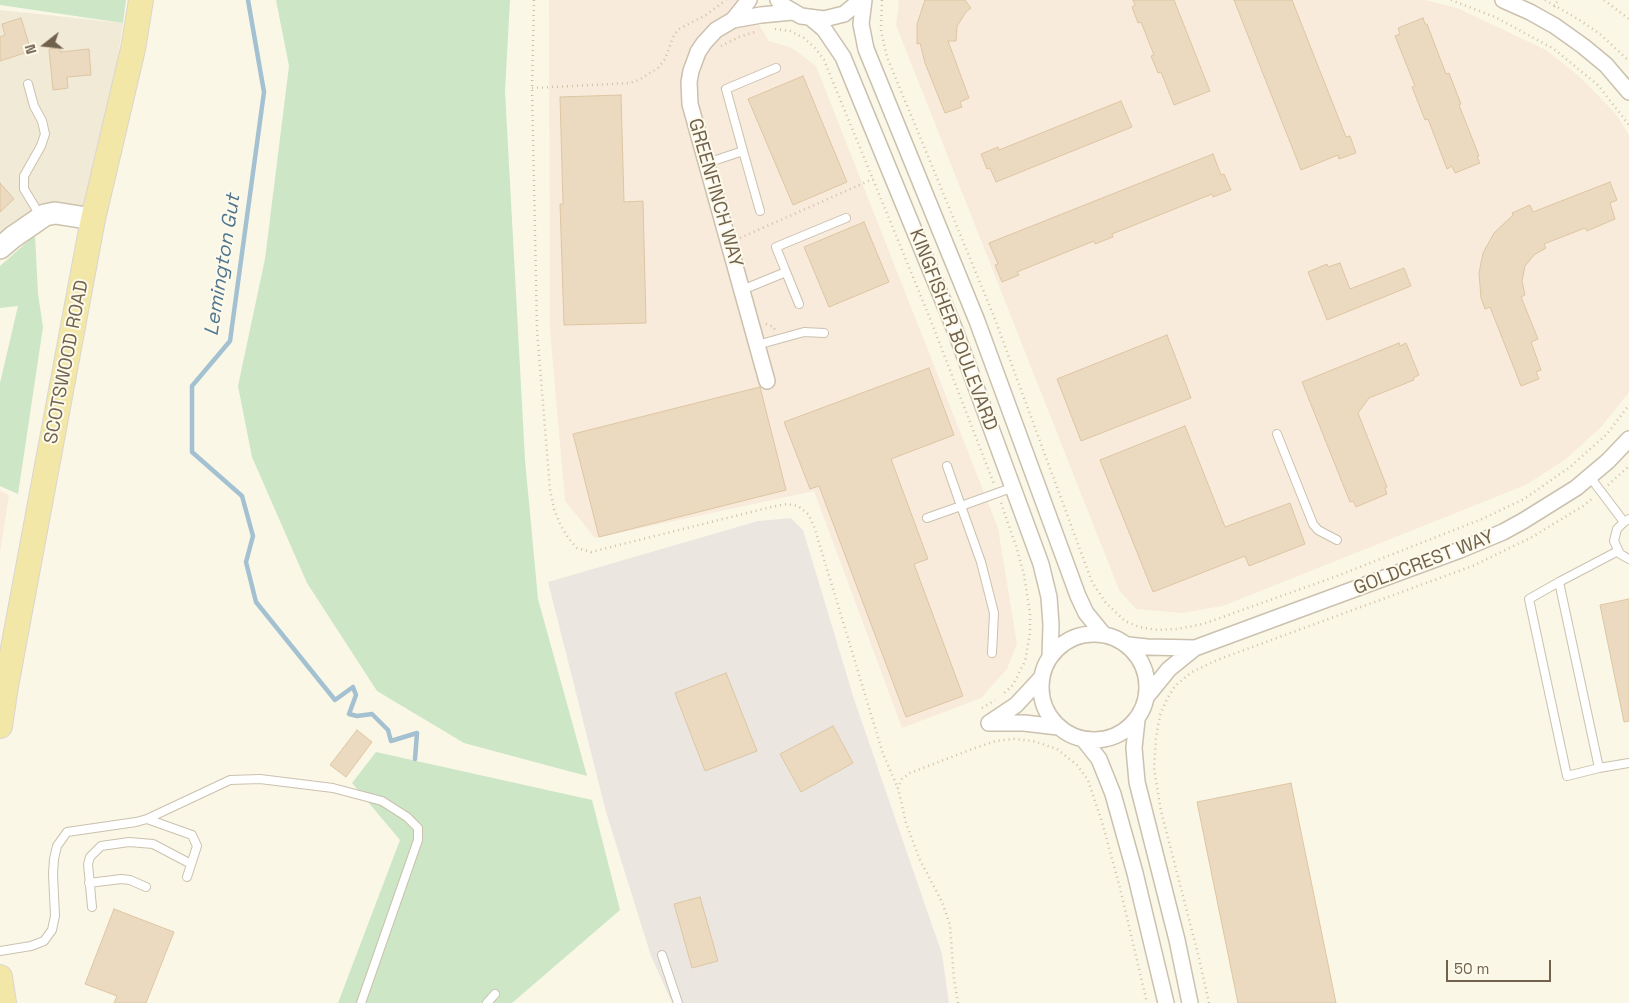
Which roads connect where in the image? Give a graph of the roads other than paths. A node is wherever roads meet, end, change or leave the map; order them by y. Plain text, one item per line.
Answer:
1 (141, 0) edge
2 (749, 0) edge
3 (778, 0) edge
4 (862, 0) edge
5 (1503, 0) edge
6 (792, 12) junction
7 (812, 19) junction
8 (733, 20) junction
9 (776, 68) dead end
10 (28, 84) dead end
11 (1629, 92) edge
12 (743, 150) junction
13 (707, 163) junction
14 (760, 210) dead end
15 (41, 217) junction
16 (846, 218) dead end
17 (93, 219) junction
18 (0, 248) edge
19 (786, 272) junction
20 (742, 290) junction
21 (799, 304) dead end
22 (824, 334) dead end
23 (757, 345) junction
24 (767, 382) dead end
25 (1277, 434) dead end
26 (1629, 439) edge
27 (947, 466) dead end
28 (1590, 477) junction
29 (1014, 487) junction
30 (961, 506) junction
31 (927, 518) dead end
32 (1626, 521) edge
33 (1337, 540) dead end
34 (1618, 550) junction
35 (1629, 558) edge
36 (1559, 582) junction
37 (1104, 635) junction
38 (1128, 645) junction
39 (1195, 648) junction
40 (992, 653) dead end
41 (1050, 657) junction
42 (1042, 678) junction
43 (1147, 696) junction
44 (1137, 720) junction
45 (0, 726) edge
46 (1058, 727) junction
47 (1084, 740) junction
48 (1629, 763) edge
49 (1599, 768) junction
50 (147, 819) junction
51 (191, 864) junction
52 (187, 877) dead end
53 (89, 883) junction
54 (146, 887) dead end
55 (92, 907) dead end
56 (0, 951) edge
57 (662, 955) dead end
58 (0, 977) edge
59 (494, 994) dead end
60 (4, 1003) edge
61 (361, 1003) edge
62 (488, 1003) edge
63 (678, 1003) edge
64 (1166, 1003) edge
65 (1190, 1003) edge

1 - 17 main road, SCOTSWOOD ROAD
2 - 8 street, GREENFINCH WAY
3 - 6 street
4 - 7 street
4 - 37 street, KINGFISHER BOULEVARD
5 - 11 street
6 - 7 street
6 - 8 street, GREENFINCH WAY
7 - 29 street, KINGFISHER BOULEVARD
8 - 13 street, GREENFINCH WAY
9 - 12 lane
10 - 15 lane
12 - 13 lane
12 - 14 lane
13 - 20 street, GREENFINCH WAY
15 - 17 street
15 - 18 street
16 - 19 lane
17 - 45 main road, SCOTSWOOD ROAD
19 - 20 lane
19 - 21 lane
20 - 23 street, GREENFINCH WAY
22 - 23 lane
23 - 24 street, GREENFINCH WAY
25 - 33 lane
26 - 28 street, GOLDCREST WAY
27 - 30 lane
28 - 32 lane
28 - 39 street, GOLDCREST WAY
29 - 30 lane
29 - 41 street, KINGFISHER BOULEVARD
30 - 31 lane
30 - 40 lane
32 - 34 lane
34 - 35 lane
34 - 36 lane
36 - 49 lane
36 - 49 lane
37 - 38 street
37 - 41 street
38 - 39 street
38 - 43 street
39 - 43 street
41 - 42 street
42 - 46 street
42 - 46 street
43 - 44 street
44 - 47 street
44 - 65 street
46 - 47 street
47 - 64 street
48 - 49 lane
50 - 51 lane
50 - 56 lane
50 - 61 lane
51 - 52 lane
51 - 53 lane
53 - 54 lane
53 - 55 lane
57 - 63 lane
58 - 60 main road
59 - 62 lane

